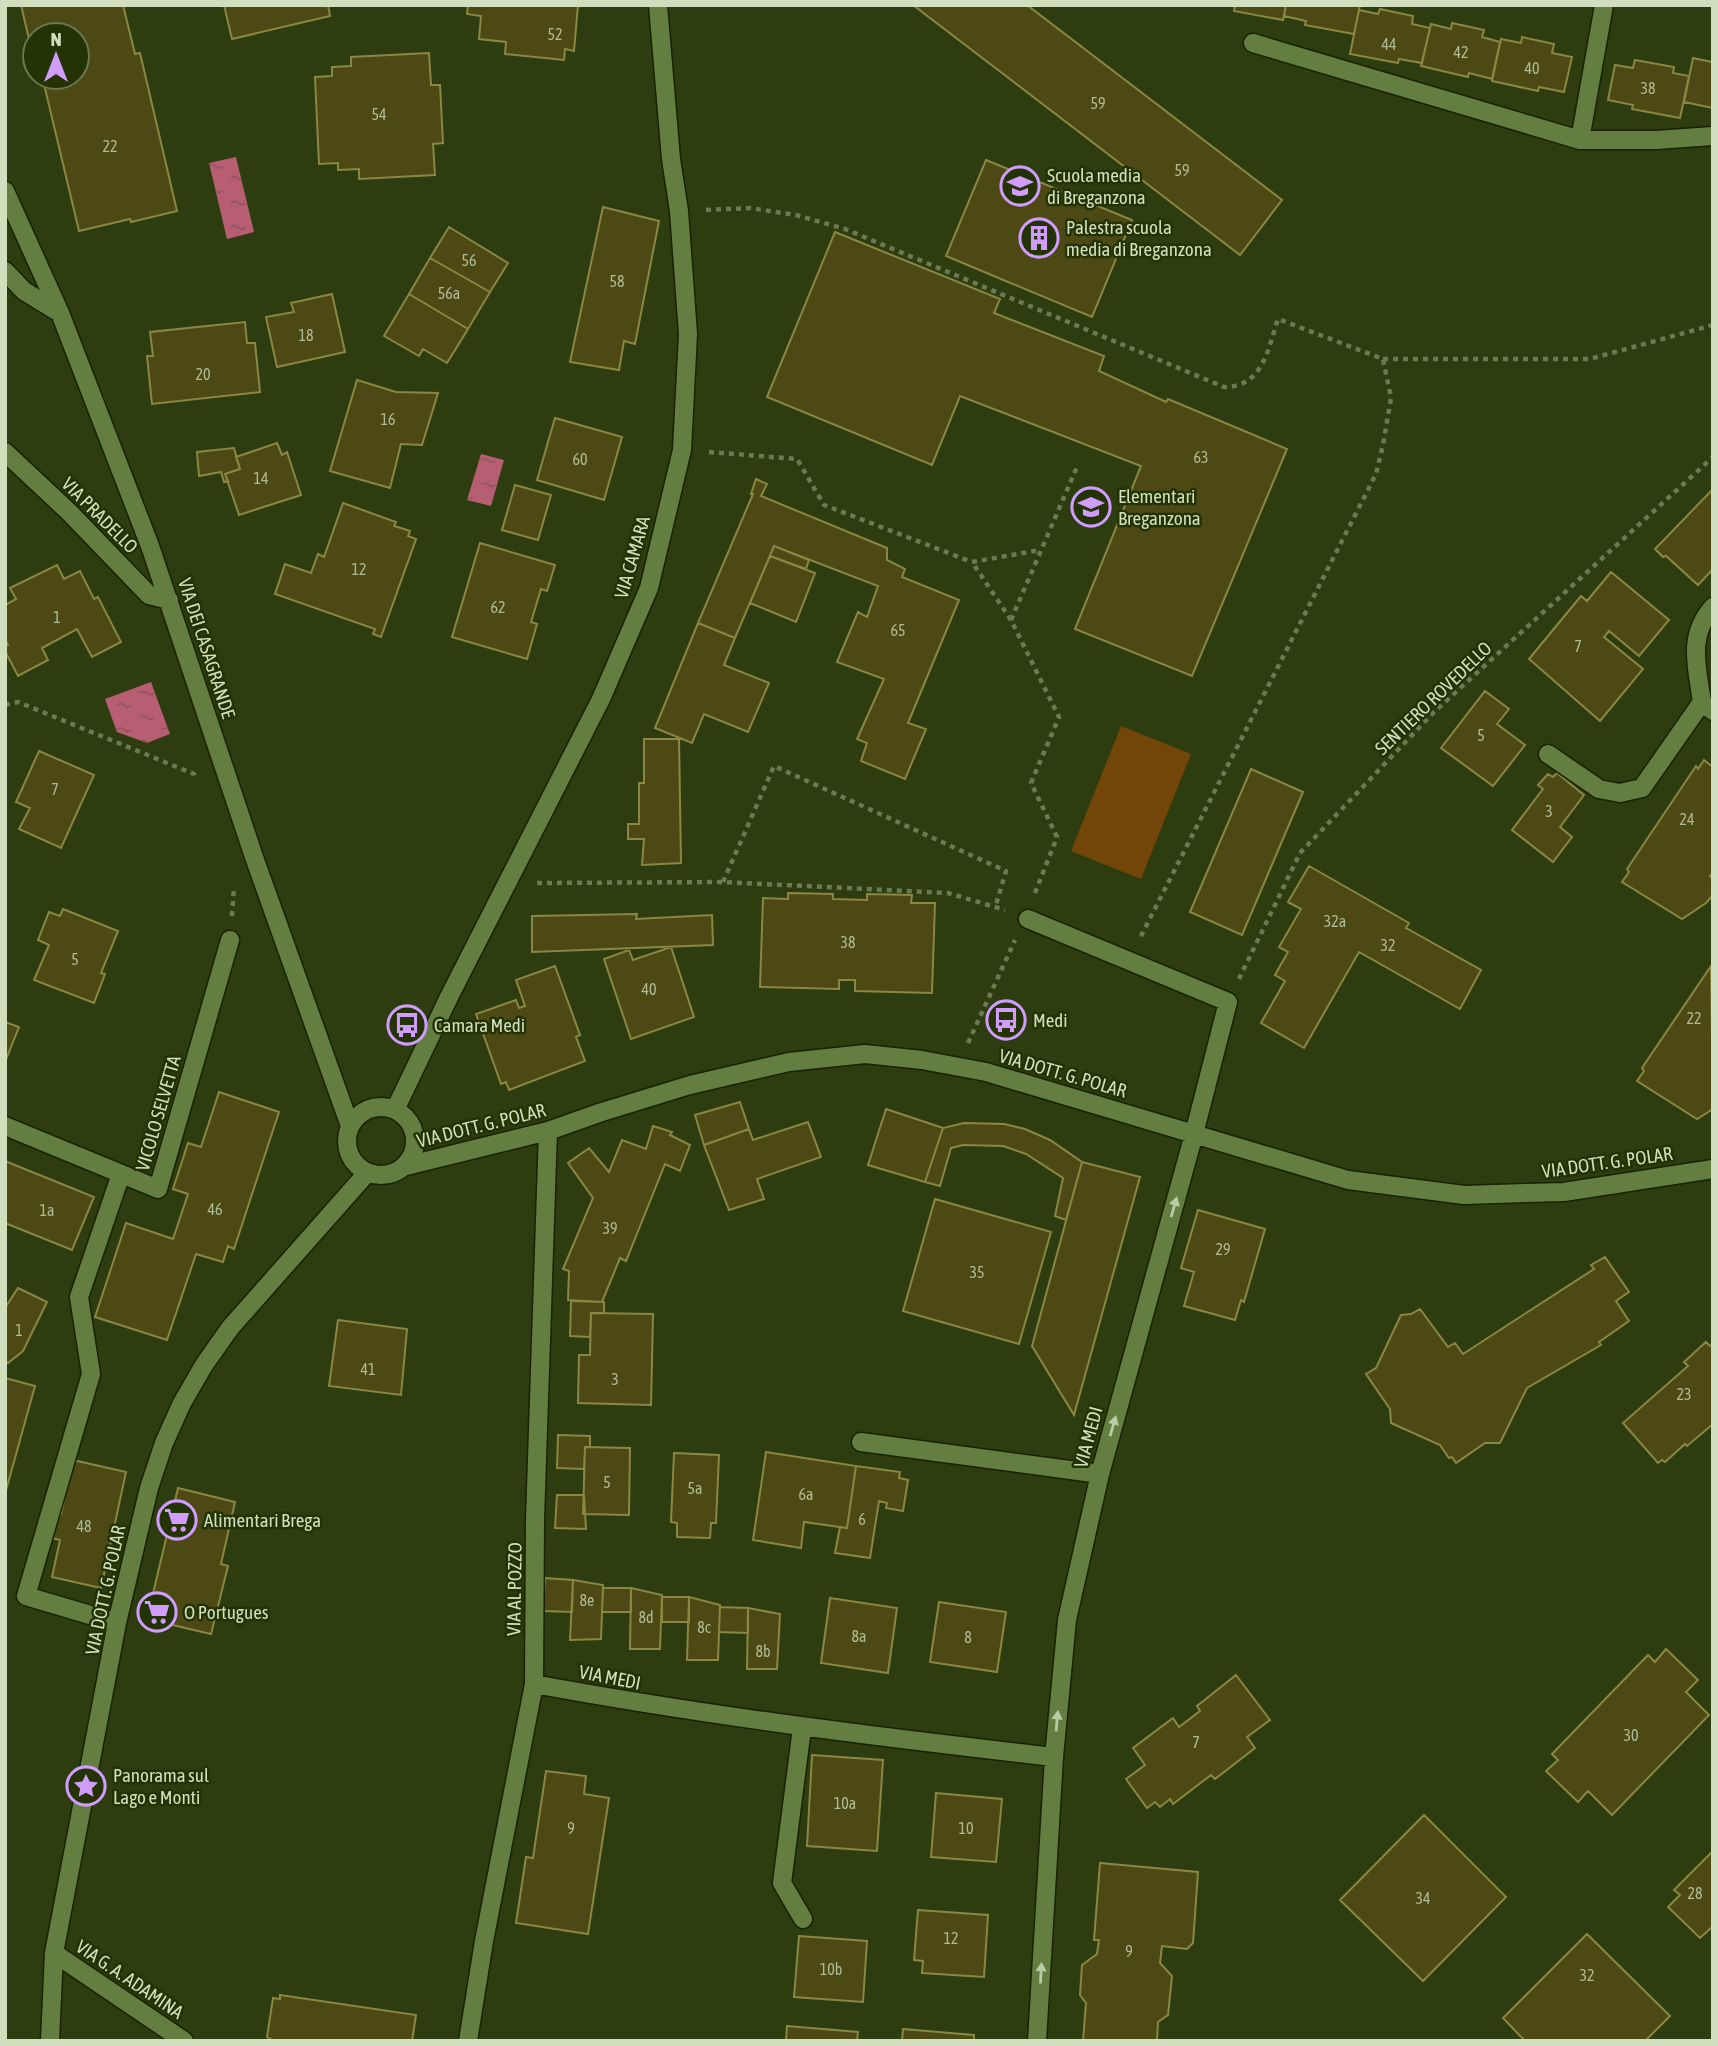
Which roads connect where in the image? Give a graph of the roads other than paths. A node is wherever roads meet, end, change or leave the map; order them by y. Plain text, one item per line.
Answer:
1 (658, 5) edge
2 (1604, 5) edge
3 (1253, 43) dead end
4 (1713, 136) edge
5 (1580, 140) junction
6 (5, 191) edge
7 (5, 271) edge
8 (60, 313) junction
9 (5, 452) edge
10 (169, 600) junction
11 (1713, 607) edge
12 (1707, 707) edge
13 (1548, 754) dead end
14 (1027, 917) road end
15 (230, 940) road end
16 (395, 1110) junction
17 (5, 1126) edge
18 (350, 1126) junction
19 (548, 1131) junction
20 (1194, 1134) junction
21 (406, 1166) junction
22 (1713, 1168) edge
23 (367, 1173) junction
24 (121, 1174) junction
25 (861, 1441) dead end
26 (1100, 1474) junction
27 (117, 1623) junction
28 (534, 1684) junction
29 (802, 1728) junction
30 (1054, 1757) junction
31 (803, 1919) dead end
32 (54, 1953) junction
33 (50, 2041) edge
34 (184, 2041) edge
35 (468, 2041) edge
36 (1037, 2041) edge

1 - 16 street, VIA CAMARA
2 - 5 street
3 - 5 street
4 - 5 street
6 - 8 street, VIA DEI CASAGRANDE
7 - 8 street
8 - 10 street, VIA DEI CASAGRANDE
9 - 10 street, VIA PRADELLO
10 - 18 street, VIA DEI CASAGRANDE
11 - 12 street
12 - 13 street
14 - 20 street, VIA MEDI
15 - 24 street, VICOLO SELVETTA
16 - 18 street
16 - 21 street
17 - 24 street
18 - 23 street
19 - 20 street, VIA DOTT. G. POLAR
19 - 21 street, VIA DOTT. G. POLAR
19 - 28 street, VIA AL POZZO
20 - 22 street, VIA DOTT. G. POLAR
26 -> 20 street, VIA MEDI
21 - 23 street
23 - 27 street, VIA DOTT. G. POLAR
24 - 27 street, VICOLO SELVETTA
25 - 26 street
30 -> 26 street, VIA MEDI
27 - 32 street, VIA DOTT. G. POLAR
28 - 29 street, VIA MEDI
28 - 35 street, VIA AL POZZO
29 - 30 street, VIA MEDI
29 - 31 street
36 -> 30 street, VIA MEDI
32 - 33 street, VIA DOTT. G. POLAR
32 - 34 street, VIA G. A. ADAMINA

